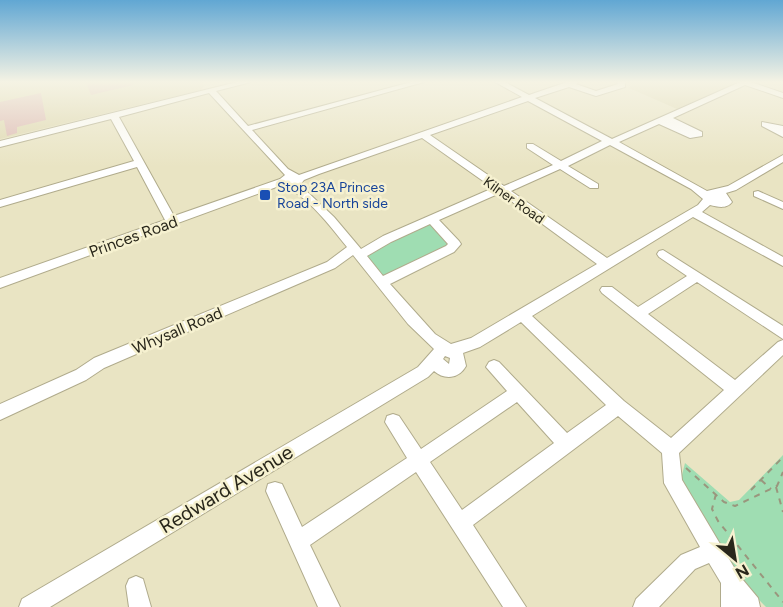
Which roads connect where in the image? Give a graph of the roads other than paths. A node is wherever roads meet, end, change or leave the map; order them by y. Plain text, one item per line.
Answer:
1 (136, 110) edge
2 (230, 110) edge
3 (316, 110) edge
4 (493, 110) edge
5 (552, 110) edge
6 (684, 110) edge
7 (114, 116) junction
8 (247, 129) junction
9 (783, 129) edge
10 (423, 134) junction
11 (783, 134) edge
12 (612, 142) junction
13 (0, 144) edge
14 (530, 146) dead end
15 (783, 158) edge
16 (138, 163) junction
17 (560, 165) junction
18 (292, 180) junction
19 (594, 186) dead end
20 (501, 190) junction
21 (758, 194) dead end
22 (713, 199) junction
23 (0, 204) edge
24 (783, 206) edge
25 (433, 220) junction
26 (172, 222) junction
27 (356, 252) junction
28 (663, 254) dead end
29 (783, 262) edge
30 (606, 264) junction
31 (697, 276) junction
32 (382, 282) junction
33 (0, 283) edge
34 (607, 290) dead end
35 (638, 314) junction
36 (522, 315) junction
37 (783, 333) edge
38 (783, 346) edge
39 (442, 360) junction
40 (494, 367) dead end
41 (735, 389) junction
42 (519, 393) junction
43 (618, 406) junction
44 (0, 412) edge
45 (393, 422) dead end
46 (566, 444) junction
47 (671, 449) junction
48 (418, 461) junction
49 (276, 491) dead end
50 (460, 523) junction
51 (298, 541) junction
52 (713, 552) junction
53 (731, 581) junction
54 (136, 586) dead end
55 (30, 607) edge
56 (140, 607) edge
57 (329, 607) edge
58 (515, 607) edge
59 (644, 607) edge
60 (734, 607) edge
61 (750, 607) edge

1 - 7 street
2 - 8 street
3 - 8 street
4 - 10 street, Princes Road
5 - 12 street
6 - 12 street, Whysall Road
7 - 13 street
7 - 16 street
8 - 18 street
9 - 11 street
10 - 18 street, Princes Road
10 - 20 street, Kilner Road
12 - 17 street, Whysall Road
12 - 22 street
14 - 17 street
15 - 22 street, Redward Avenue
16 - 23 street
16 - 26 street
17 - 19 street
17 - 20 street, Whysall Road
18 - 26 street, Princes Road
18 - 27 street
20 - 25 street, Whysall Road
20 - 30 street, Kilner Road
21 - 24 street
22 - 29 street
22 - 30 street, Redward Avenue
25 - 27 street, Whysall Road
25 - 32 street
26 - 33 street, Princes Road
27 - 32 street
27 - 44 street, Whysall Road
28 - 31 street
30 - 36 street, Redward Avenue
31 - 35 street
31 - 37 street
32 - 39 street
34 - 35 street
35 - 41 street
36 - 39 street, Redward Avenue
36 - 43 street
38 - 41 street
39 - 55 street, Redward Avenue
40 - 42 street
41 - 47 street
42 - 46 street
42 - 48 street
43 - 46 street
43 - 47 street
45 - 48 street
46 - 50 street
47 - 52 street
48 - 50 street
48 - 51 street
49 - 51 street
50 - 58 street
51 - 57 street
52 - 53 street
52 - 59 street
53 - 60 street
53 - 61 street
54 - 56 street
60 - 61 street

